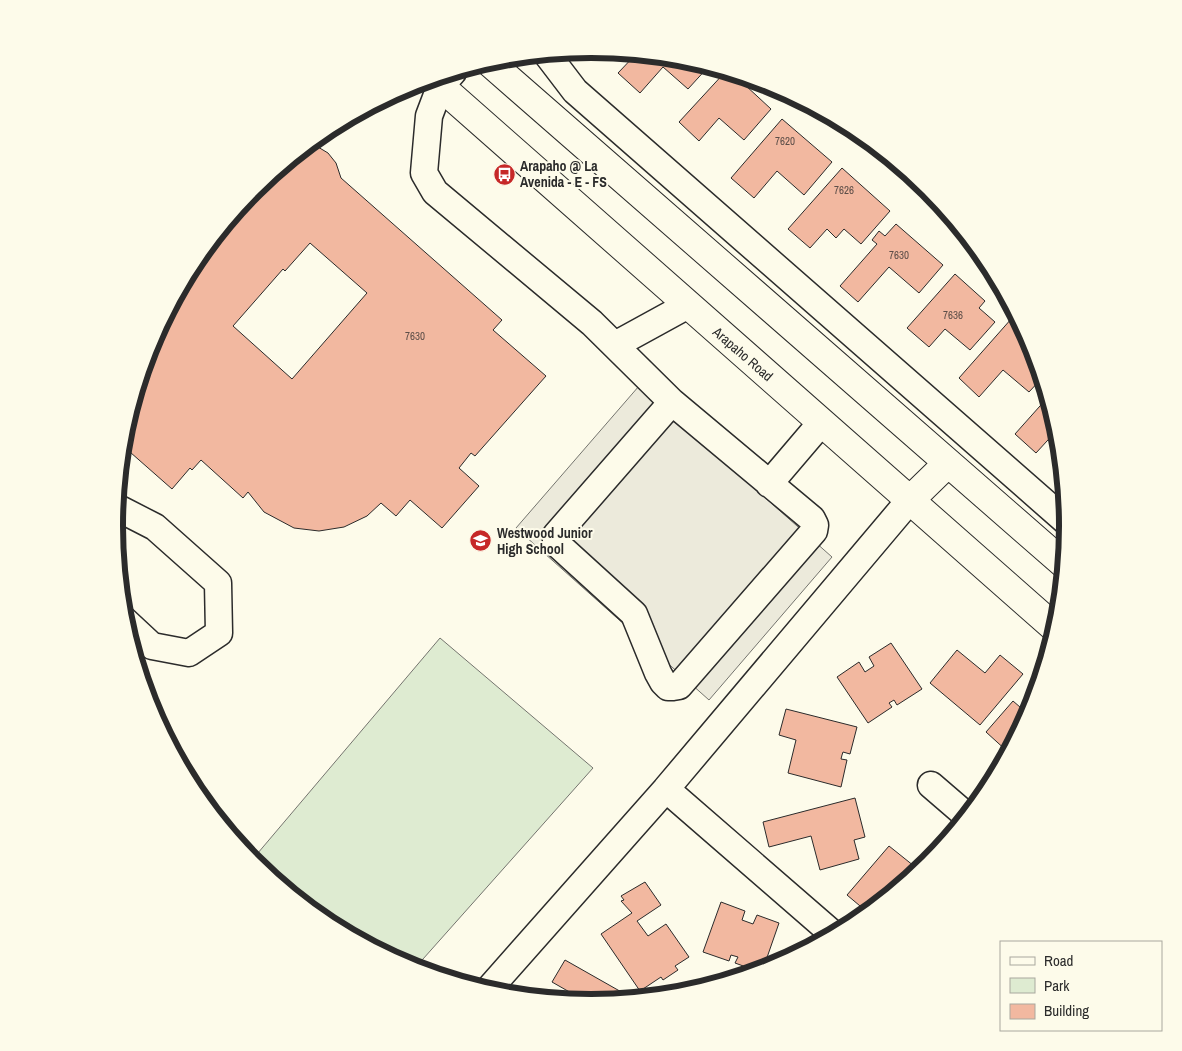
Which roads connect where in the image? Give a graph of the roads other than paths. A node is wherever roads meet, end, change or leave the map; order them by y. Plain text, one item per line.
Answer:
1 (551, 60) edge
2 (495, 67) edge
3 (443, 81) edge
4 (440, 82) edge
5 (688, 305) junction
6 (615, 345) junction
7 (672, 402) junction
8 (821, 423) junction
9 (948, 463) junction
10 (769, 484) junction
11 (909, 501) junction
12 (123, 511) edge
13 (1059, 515) edge
14 (1058, 559) edge
15 (1049, 623) edge
16 (135, 630) edge
17 (931, 785) dead end
18 (666, 789) junction
19 (961, 811) edge
20 (827, 930) edge
21 (494, 984) edge

1 - 13 street
2 - 9 main road
3 - 5 main road, Arapaho Road
4 - 6 street
5 - 6 street
5 - 8 main road, Arapaho Road
6 - 7 street
7 - 10 street
7 - 10 street
8 - 10 street
8 - 11 main road, Arapaho Road
9 - 11 main road
9 - 14 main road
11 - 15 main road, Arapaho Road
11 - 18 street
12 - 16 street
17 - 19 street
18 - 20 street
18 - 21 street

